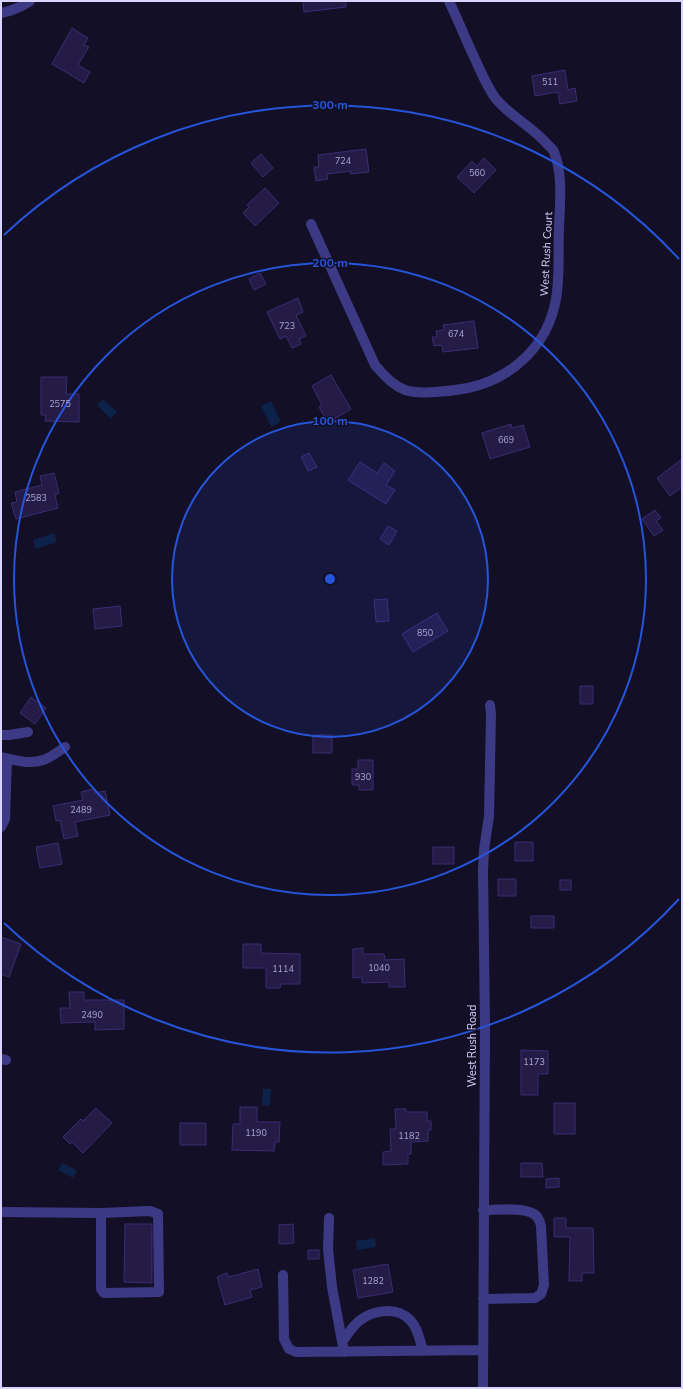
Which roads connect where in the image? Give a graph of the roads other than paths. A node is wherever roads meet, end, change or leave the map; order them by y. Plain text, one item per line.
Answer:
1 (30, 1) edge
2 (449, 1) edge
3 (1, 13) edge
4 (311, 224) dead end
5 (490, 705) dead end
6 (28, 732) dead end
7 (1, 735) edge
8 (65, 747) dead end
9 (4, 758) edge
10 (1, 827) edge
11 (483, 1210) junction
12 (1, 1212) edge
13 (101, 1212) junction
14 (329, 1218) dead end
15 (283, 1275) dead end
16 (483, 1299) junction
17 (343, 1347) junction
18 (483, 1350) junction
19 (423, 1351) junction
20 (483, 1388) edge

1 - 3 street
2 - 4 street, West Rush Court
5 - 11 street, West Rush Road
6 - 7 street
8 - 9 street
9 - 10 street
11 - 16 street, West Rush Road
11 - 16 street
12 - 13 street
13 - 13 street
14 - 17 street
15 - 17 street
16 - 18 street, West Rush Road
17 - 19 street
17 - 19 street
18 - 19 street
18 - 20 street, West Rush Road

